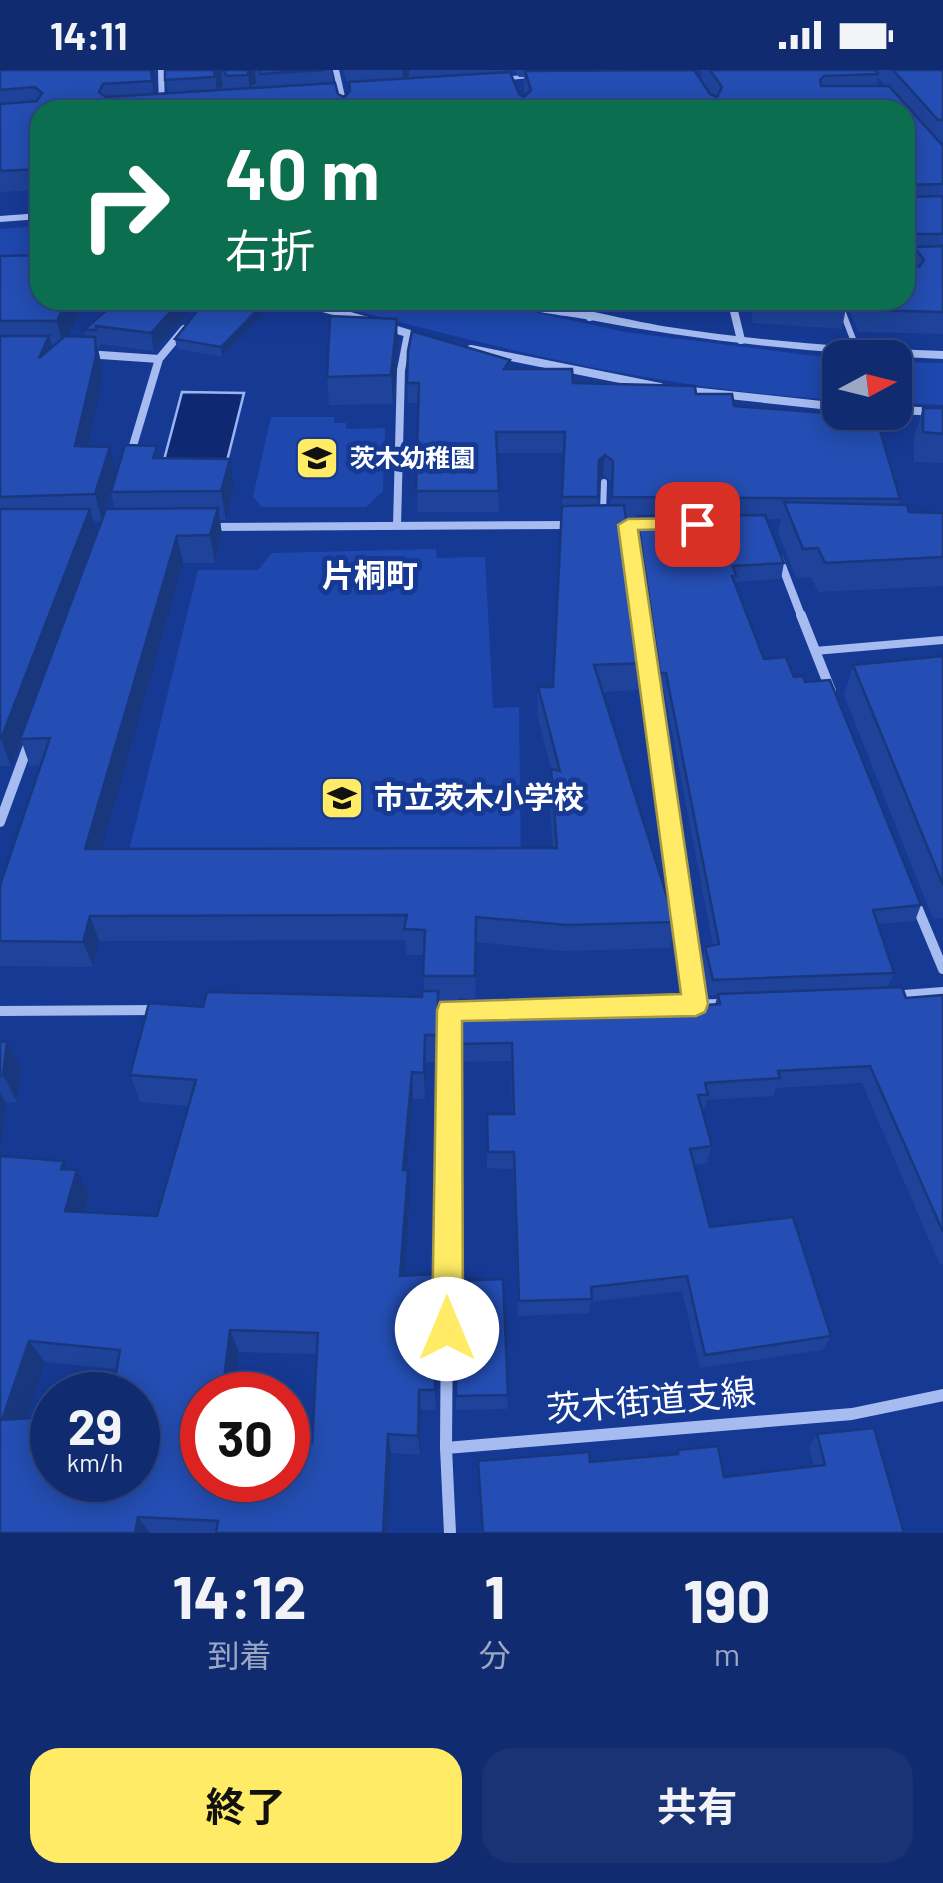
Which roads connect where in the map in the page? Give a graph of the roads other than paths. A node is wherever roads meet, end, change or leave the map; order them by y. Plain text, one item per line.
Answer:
1 (160, 70) edge
2 (336, 70) edge
3 (340, 91) junction
4 (358, 94) edge
5 (324, 97) edge
6 (162, 100) edge
7 (342, 100) edge
8 (30, 217) edge
9 (0, 219) edge
10 (328, 310) edge
11 (557, 310) edge
12 (589, 310) edge
13 (734, 310) edge
14 (843, 313) edge
15 (590, 317) junction
16 (189, 323) edge
17 (408, 334) junction
18 (427, 339) edge
19 (741, 340) junction
20 (853, 340) edge
21 (466, 348) edge
22 (822, 348) edge
23 (82, 354) edge
24 (912, 354) edge
25 (943, 355) edge
26 (160, 359) junction
27 (822, 406) edge
28 (912, 411) edge
29 (943, 412) edge
30 (126, 471) edge
31 (604, 482) dead end
32 (648, 524) edge
33 (584, 525) edge
34 (603, 525) edge
35 (615, 525) edge
36 (628, 525) junction
37 (398, 526) junction
38 (205, 527) edge
39 (773, 541) edge
40 (943, 640) edge
41 (815, 651) junction
42 (836, 704) edge
43 (34, 730) edge
44 (0, 822) edge
45 (914, 898) edge
46 (943, 969) edge
47 (943, 992) edge
48 (872, 998) edge
49 (746, 1003) edge
50 (696, 1004) junction
51 (544, 1008) edge
52 (487, 1009) edge
53 (0, 1010) edge
54 (172, 1010) edge
55 (410, 1010) edge
56 (450, 1010) junction
57 (943, 1394) edge
58 (446, 1448) junction
59 (450, 1533) edge

1 - 6 street
2 - 3 street
3 - 4 street
3 - 5 street
3 - 7 street
8 - 9 street
10 - 17 street
11 - 15 street
12 - 15 street
13 - 19 street
14 - 20 lane
15 - 19 street
16 - 26 street
17 - 18 street
17 - 37 street
19 - 22 street
21 - 27 street
23 - 26 street
24 - 25 street
26 - 30 street
28 - 29 street
31 - 34 lane
32 - 36 street
33 - 37 street
35 - 36 street
36 - 50 lane
37 - 38 street
39 - 41 street
40 - 41 lane
41 - 42 street
43 - 44 street
45 - 46 street
47 - 48 street
49 - 50 street
50 - 51 street
52 - 56 street
53 - 54 street
55 - 56 street
56 - 58 street
57 - 58 street, 茨木街道支線
58 - 59 street

